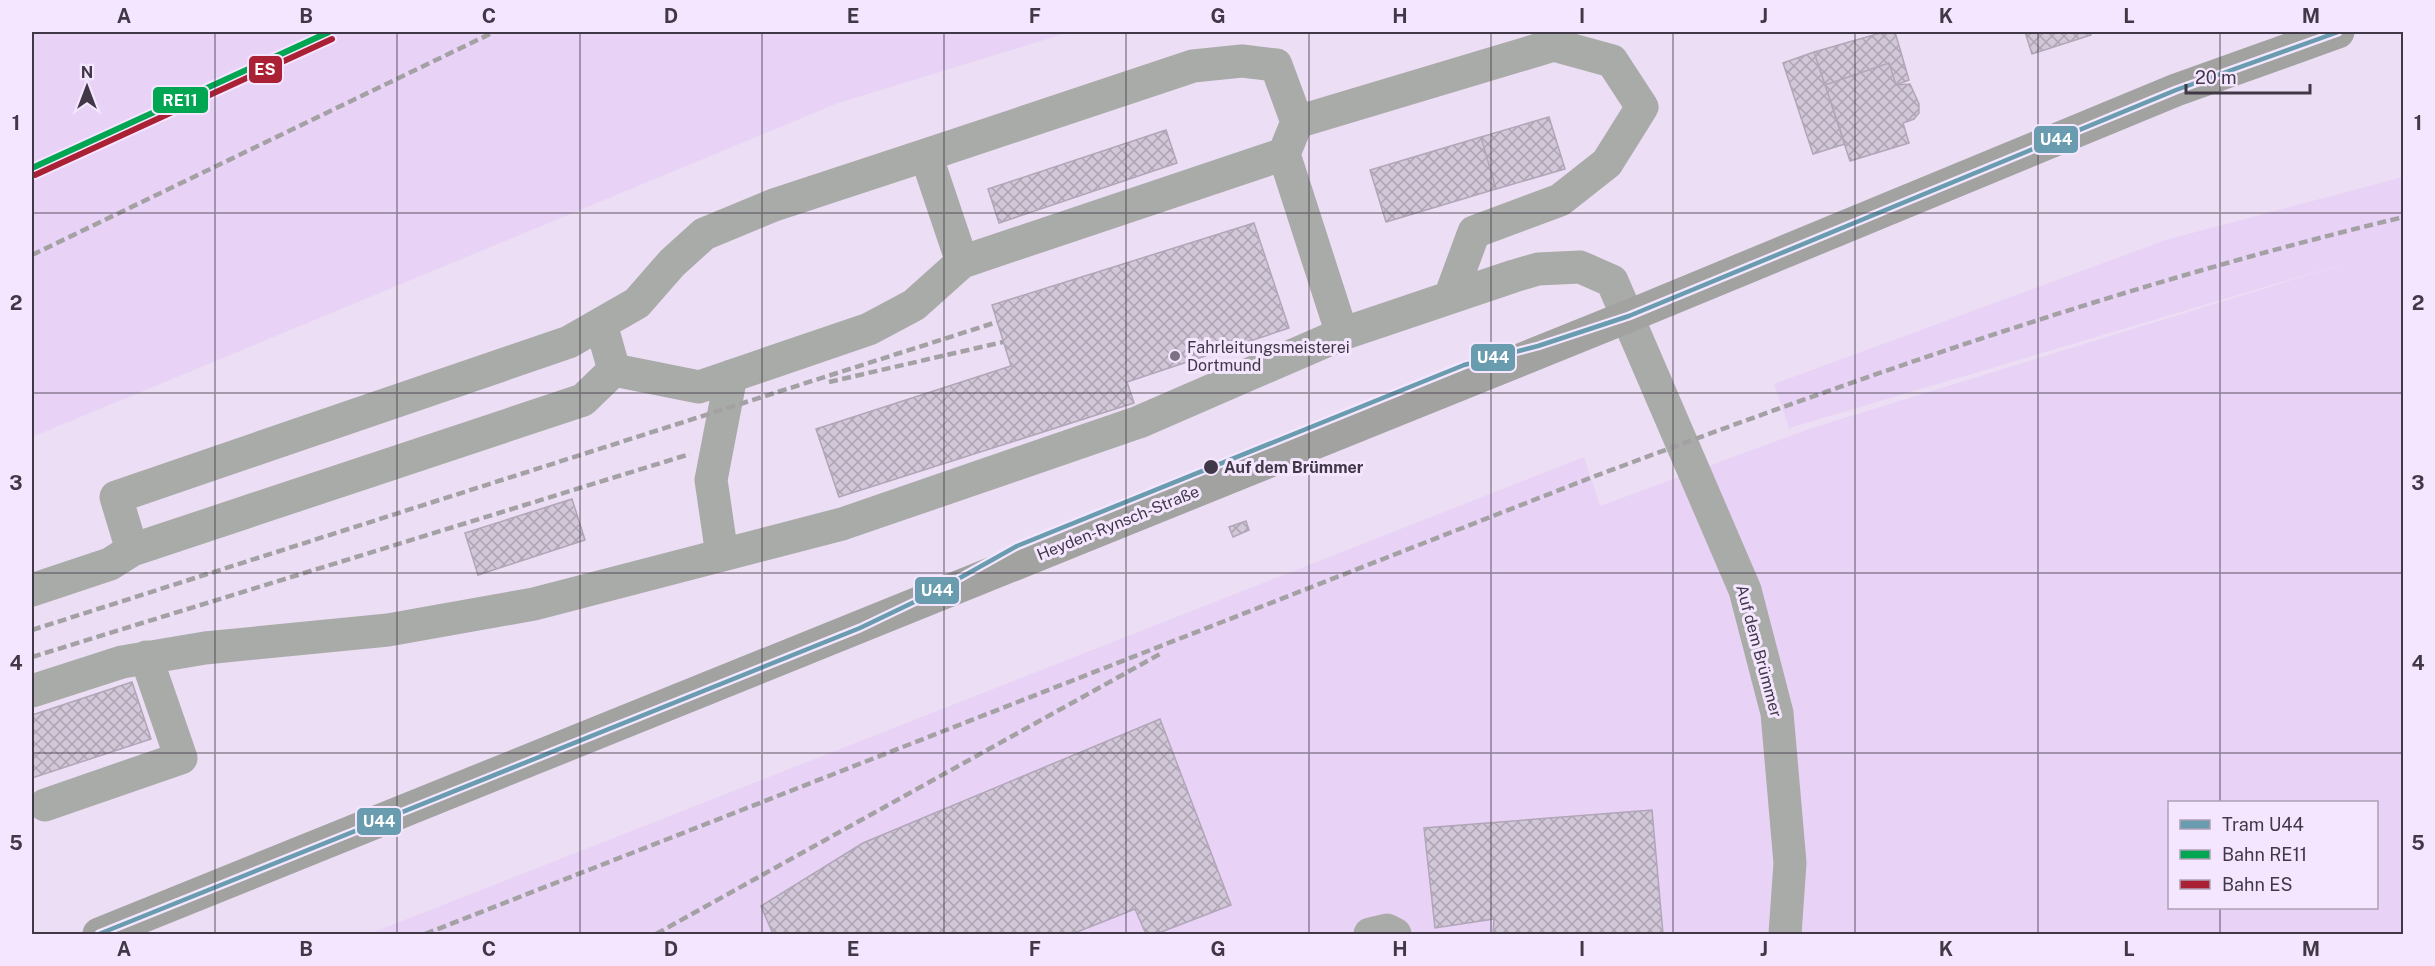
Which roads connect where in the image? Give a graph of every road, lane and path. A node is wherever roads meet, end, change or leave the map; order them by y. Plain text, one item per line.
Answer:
1 (2338, 32) edge
2 (1297, 122) junction
3 (1284, 154) junction
4 (926, 155) junction
5 (962, 262) junction
6 (1450, 297) junction
7 (1629, 316) junction
8 (601, 324) junction
9 (1342, 334) junction
10 (614, 370) junction
11 (731, 376) junction
12 (132, 550) junction
13 (722, 555) junction
14 (32, 590) edge
15 (146, 657) junction
16 (32, 691) edge
17 (45, 805) dead end
18 (99, 934) edge
19 (1370, 934) edge
20 (1395, 934) edge
21 (1785, 934) edge

1 - 7 main road, Heyden-Rynsch-Straße
2 - 3 street
2 - 4 street
2 - 6 street
3 - 5 street
3 - 9 street
4 - 5 street
4 - 8 street
5 - 11 street
6 - 7 street, Auf dem Brümmer
6 - 9 street, Auf dem Brümmer
7 - 18 main road, Heyden-Rynsch-Straße
7 - 21 street, Auf dem Brümmer
8 - 10 street
8 - 12 street
9 - 13 street, Auf dem Brümmer
10 - 11 street
10 - 12 street
11 - 13 street
12 - 14 street
13 - 15 street, Auf dem Brümmer
15 - 16 street, Auf dem Brümmer
15 - 17 street
19 - 20 street

